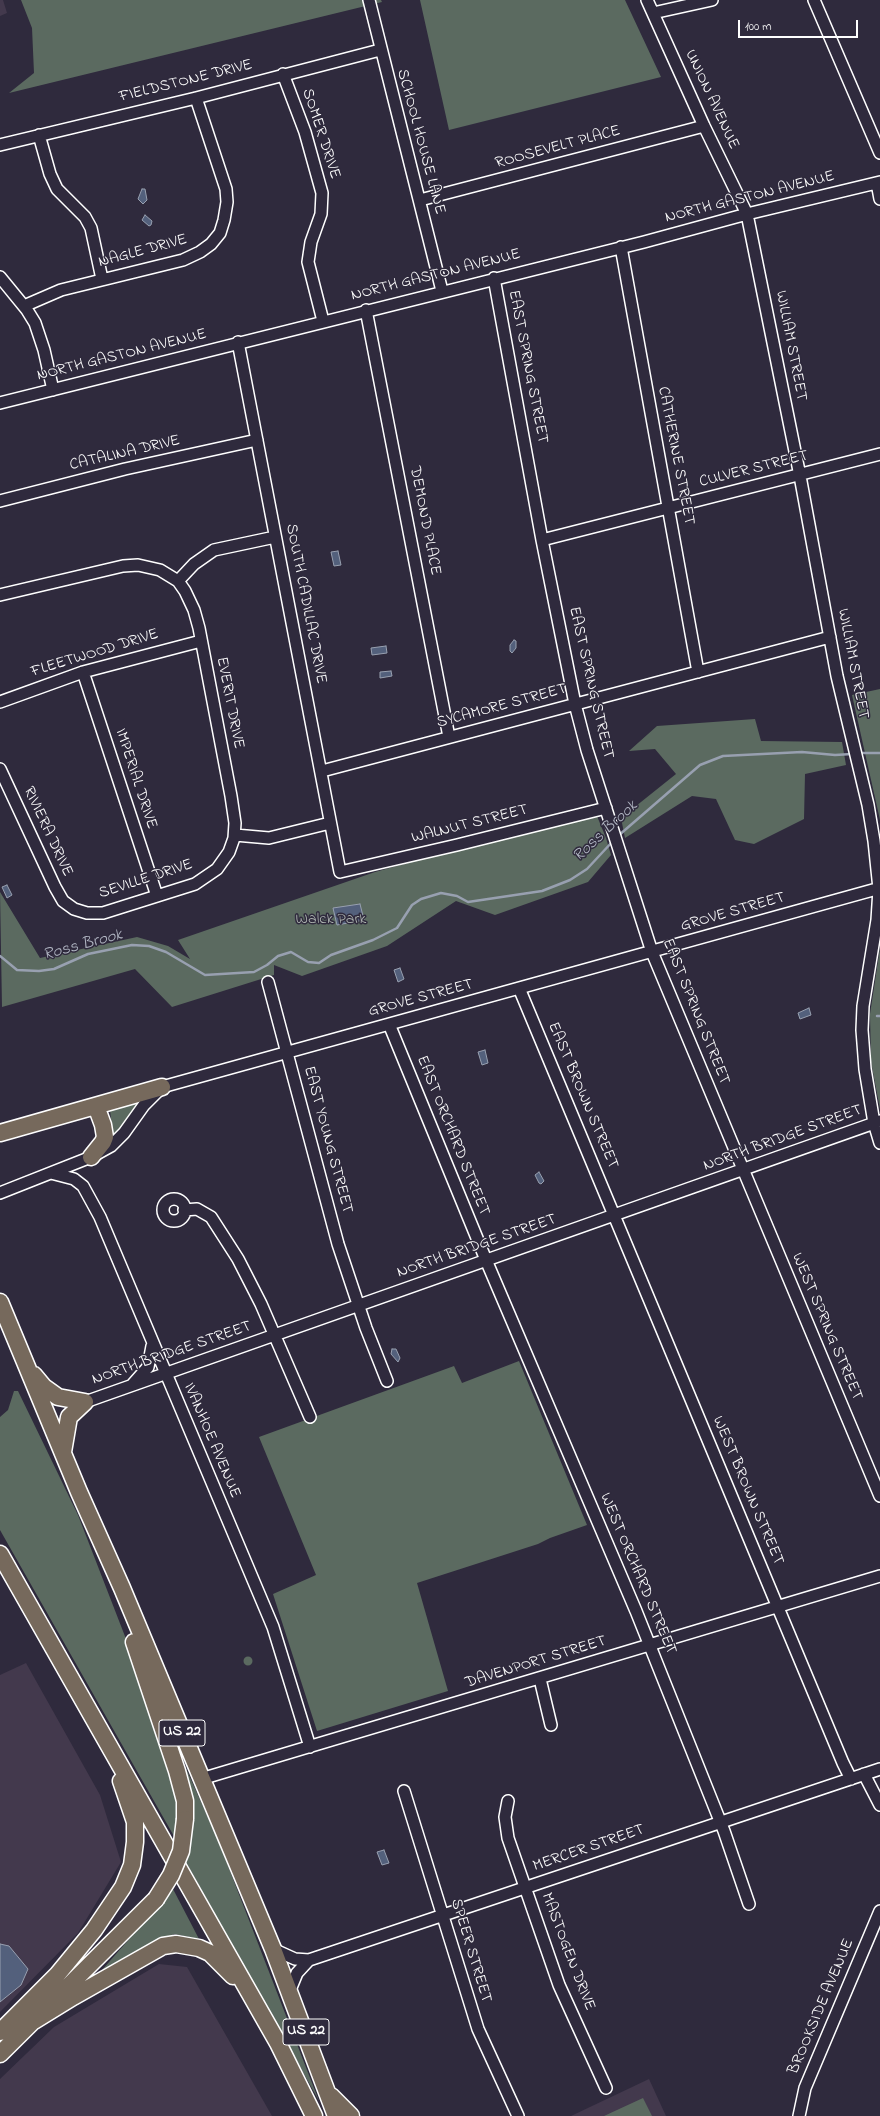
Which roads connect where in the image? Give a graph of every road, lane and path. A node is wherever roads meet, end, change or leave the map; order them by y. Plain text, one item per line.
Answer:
1 (369, 0) edge
2 (647, 0) edge
3 (712, 0) edge
4 (814, 0) edge
5 (653, 13) junction
6 (380, 50) junction
7 (283, 74) junction
8 (196, 98) junction
9 (704, 126) junction
10 (39, 135) junction
11 (0, 145) edge
12 (880, 154) edge
13 (878, 183) edge
14 (880, 199) edge
15 (420, 200) junction
16 (747, 214) junction
17 (621, 247) junction
18 (0, 278) edge
19 (494, 278) junction
20 (102, 279) junction
21 (442, 292) junction
22 (24, 306) junction
23 (366, 310) junction
24 (323, 321) junction
25 (238, 342) junction
26 (53, 390) junction
27 (0, 403) edge
28 (257, 440) junction
29 (880, 454) edge
30 (800, 476) junction
31 (0, 501) edge
32 (669, 507) junction
33 (275, 537) junction
34 (542, 540) junction
35 (178, 581) junction
36 (0, 596) edge
37 (830, 637) junction
38 (201, 641) junction
39 (84, 672) junction
40 (698, 672) junction
41 (0, 702) edge
42 (575, 704) junction
43 (449, 737) junction
44 (0, 769) edge
45 (322, 771) junction
46 (606, 808) junction
47 (330, 823) junction
48 (235, 835) junction
49 (340, 872) joint
50 (879, 888) edge
51 (157, 896) junction
52 (68, 905) joint
53 (652, 952) junction
54 (268, 982) dead end
55 (519, 988) junction
56 (390, 1024) junction
57 (287, 1052) junction
58 (162, 1087) junction
59 (96, 1106) junction
60 (877, 1122) edge
61 (0, 1132) edge
62 (880, 1143) edge
63 (91, 1157) junction
64 (744, 1170) junction
65 (51, 1173) junction
66 (0, 1193) edge
67 (184, 1210) dead end
68 (614, 1216) junction
69 (486, 1260) junction
70 (0, 1302) edge
71 (358, 1306) junction
72 (274, 1335) junction
73 (152, 1339) junction
74 (27, 1367) junction
75 (165, 1374) junction
76 (387, 1381) dead end
77 (129, 1387) junction
78 (85, 1402) junction
79 (310, 1417) dead end
80 (62, 1453) junction
81 (880, 1496) edge
82 (90, 1518) junction
83 (0, 1554) edge
84 (880, 1576) edge
85 (778, 1606) junction
86 (650, 1646) junction
87 (540, 1678) junction
88 (551, 1725) dead end
89 (107, 1742) junction
90 (310, 1747) junction
91 (880, 1769) edge
92 (864, 1774) junction
93 (851, 1779) junction
94 (201, 1780) junction
95 (404, 1791) dead end
96 (508, 1801) dead end
97 (880, 1805) edge
98 (721, 1822) junction
99 (526, 1888) junction
100 (749, 1904) dead end
101 (880, 1911) edge
102 (442, 1916) junction
103 (273, 1949) junction
104 (309, 1960) junction
105 (290, 1990) junction
106 (255, 2002) junction
107 (34, 2021) junction
108 (0, 2032) edge
109 (0, 2054) edge
110 (606, 2088) dead end
111 (328, 2093) junction
112 (314, 2116) edge
113 (336, 2116) edge
114 (351, 2116) edge
115 (518, 2116) edge
116 (799, 2116) edge

1 - 6 street, SCHOOL HOUSE LANE
2 - 5 street, UNION AVENUE
3 - 5 street
4 - 12 street
5 - 9 street, UNION AVENUE
6 - 7 street, FIELDSTONE DRIVE
6 - 15 street, SCHOOL HOUSE LANE
7 - 8 street, FIELDSTONE DRIVE
7 - 24 street, SOMER DRIVE
8 - 10 street, FIELDSTONE DRIVE
8 - 20 street, NAGLE DRIVE
9 - 15 street, ROOSEVELT PLACE
9 - 16 street, UNION AVENUE
10 - 11 street, FIELDSTONE DRIVE
10 - 20 street
13 - 14 street
13 - 16 street, NORTH GASTON AVENUE
15 - 21 street, SCHOOL HOUSE LANE
16 - 17 street, NORTH GASTON AVENUE
16 - 30 street, WILLIAM STREET
17 - 19 street, NORTH GASTON AVENUE
17 - 32 street, CATHERINE STREET
18 - 22 street
19 - 21 street, NORTH GASTON AVENUE
19 - 34 street, EAST SPRING STREET
20 - 22 street, NAGLE DRIVE
21 - 23 street, NORTH GASTON AVENUE
22 - 26 street
23 - 24 street, NORTH GASTON AVENUE
23 - 43 street, DEMOND PLACE
24 - 25 street, NORTH GASTON AVENUE
25 - 26 street, NORTH GASTON AVENUE
25 - 28 street, SOUTH CADILLAC DRIVE
26 - 27 street, NORTH GASTON AVENUE
28 - 31 street, CATALINA DRIVE
28 - 33 street, SOUTH CADILLAC DRIVE
29 - 30 street, CULVER STREET
30 - 32 street, CULVER STREET
30 - 37 street, WILLIAM STREET
32 - 34 street, CULVER STREET
32 - 40 street, CATHERINE STREET
33 - 35 street
33 - 45 street, SOUTH CADILLAC DRIVE
34 - 42 street, EAST SPRING STREET
35 - 36 street
35 - 38 street, EVERIT DRIVE
37 - 40 street, SYCAMORE STREET
37 - 50 street, WILLIAM STREET
38 - 39 street, FLEETWOOD DRIVE
38 - 48 street, EVERIT DRIVE
39 - 41 street, FLEETWOOD DRIVE
39 - 51 street, IMPERIAL DRIVE
40 - 42 street, SYCAMORE STREET
42 - 43 street, SYCAMORE STREET
42 - 46 street, EAST SPRING STREET
43 - 45 street, SYCAMORE STREET
44 - 52 street, RIVIERA DRIVE
45 - 47 street, SOUTH CADILLAC DRIVE
46 - 49 street, WALNUT STREET
46 - 53 street, EAST SPRING STREET
47 - 48 street
47 - 49 street, SOUTH CADILLAC DRIVE
48 - 51 street, SEVILLE DRIVE
50 - 53 street, GROVE STREET
50 - 60 street, WILLIAM STREET
51 - 52 street, SEVILLE DRIVE
53 - 55 street, GROVE STREET
53 - 64 street, EAST SPRING STREET
54 - 57 street, EAST YOUNG STREET
55 - 56 street, GROVE STREET
55 - 68 street, EAST BROWN STREET
56 - 57 street, GROVE STREET
56 - 69 street, EAST ORCHARD STREET
57 - 58 street, GROVE STREET
57 - 71 street, EAST YOUNG STREET
58 - 59 highway
58 - 63 street
59 - 61 highway
59 - 63 highway
60 - 62 street, WILLIAM STREET
60 - 64 street, NORTH BRIDGE STREET
63 - 65 street
64 - 68 street, NORTH BRIDGE STREET
64 - 81 street, WEST SPRING STREET
65 - 66 street
65 - 73 street, IVANHOE AVENUE
67 - 72 street
68 - 69 street, NORTH BRIDGE STREET
68 - 85 street, WEST BROWN STREET
69 - 71 street, NORTH BRIDGE STREET
69 - 86 street, WEST ORCHARD STREET
70 - 74 highway, US 22
71 - 72 street, NORTH BRIDGE STREET
71 - 76 street, EAST YOUNG STREET
72 - 75 street, NORTH BRIDGE STREET
72 - 79 street
73 - 75 street, IVANHOE AVENUE
73 - 77 street
74 - 78 highway
74 - 80 highway, US 22
75 - 77 street, NORTH BRIDGE STREET
75 - 90 street, IVANHOE AVENUE
77 - 78 street, NORTH BRIDGE STREET
78 - 80 highway
80 - 82 highway, US 22
82 - 94 highway, US 22
82 - 107 highway, bridge
83 - 89 highway, US 22
84 - 85 street, DAVENPORT STREET
85 - 86 street, DAVENPORT STREET
85 - 93 street, WEST BROWN STREET
86 - 87 street, DAVENPORT STREET
86 - 98 street, WEST ORCHARD STREET
87 - 88 street
87 - 90 street, DAVENPORT STREET
89 - 106 highway, US 22
89 - 108 highway
90 - 94 street, DAVENPORT STREET
91 - 92 street, MERCER STREET
92 - 93 street, MERCER STREET
92 - 97 street
93 - 98 street, MERCER STREET
94 - 103 highway, US 22
95 - 102 street, SPEER STREET
96 - 99 street, MASTOGEN DRIVE
98 - 99 street, MERCER STREET
98 - 100 street, WEST ORCHARD STREET
99 - 102 street, MERCER STREET
99 - 110 street, MASTOGEN DRIVE
101 - 116 street, BROOKSIDE AVENUE
102 - 104 street, MERCER STREET
102 - 115 street, SPEER STREET
103 - 104 street, MERCER STREET
103 - 105 highway, US 22
104 - 105 street
105 - 111 highway, US 22
106 - 107 highway
106 - 112 highway, US 22
107 - 109 highway
111 - 113 highway, US 22
111 - 114 highway

